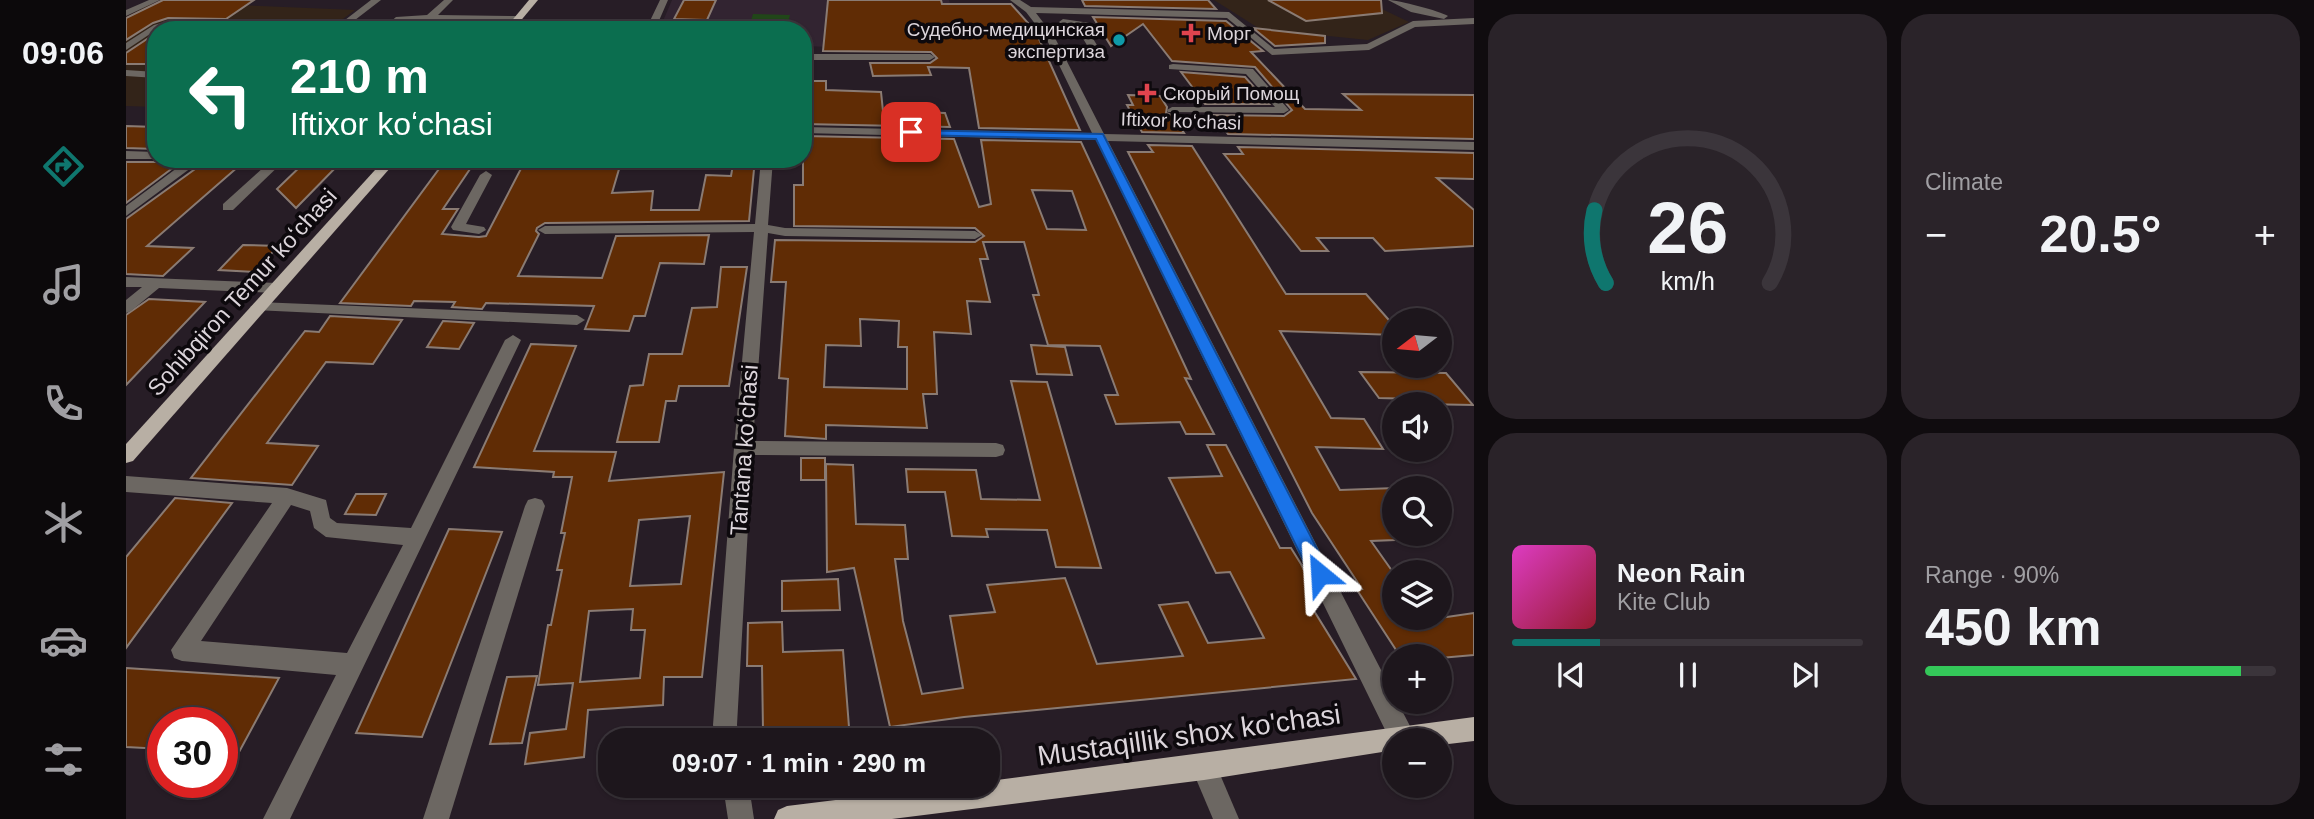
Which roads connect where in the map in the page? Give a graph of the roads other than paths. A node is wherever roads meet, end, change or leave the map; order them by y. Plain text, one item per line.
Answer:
1 (156, 0) edge
2 (377, 0) edge
3 (449, 0) edge
4 (534, 0) edge
5 (664, 0) edge
6 (1014, 0) edge
7 (1392, 0) edge
8 (126, 13) edge
9 (1034, 16) junction
10 (430, 17) junction
11 (348, 21) edge
12 (396, 21) edge
13 (477, 21) edge
14 (516, 21) edge
15 (654, 21) edge
16 (1473, 21) edge
17 (147, 33) edge
18 (126, 47) edge
19 (1095, 50) dead end
20 (812, 57) edge
21 (930, 57) dead end
22 (1173, 67) dead end
23 (126, 74) edge
24 (147, 75) edge
25 (1172, 110) dead end
26 (1210, 125) junction
27 (812, 130) edge
28 (1099, 136) junction
29 (1474, 146) edge
30 (126, 155) edge
31 (147, 156) edge
32 (185, 168) edge
33 (270, 168) edge
34 (384, 168) edge
35 (766, 168) edge
36 (486, 175) dead end
37 (229, 207) dead end
38 (127, 210) edge
39 (760, 228) junction
40 (479, 230) dead end
41 (545, 230) dead end
42 (975, 235) dead end
43 (126, 282) edge
44 (156, 283) junction
45 (276, 288) junction
46 (258, 307) junction
47 (126, 308) edge
48 (577, 320) dead end
49 (513, 340) dead end
50 (743, 448) junction
51 (996, 450) dead end
52 (126, 456) edge
53 (126, 484) edge
54 (287, 496) junction
55 (535, 506) dead end
56 (417, 537) junction
57 (352, 665) junction
58 (726, 728) edge
59 (1397, 728) edge
60 (1474, 729) edge
61 (1452, 731) edge
62 (1382, 740) edge
63 (1204, 767) junction
64 (738, 798) edge
65 (276, 819) edge
66 (436, 819) edge
67 (741, 819) edge
68 (788, 819) edge
69 (1227, 819) edge

1 - 8 street
2 - 11 street
3 - 10 street
4 - 14 main road
5 - 15 street
6 - 9 street
7 - 16 street
9 - 16 street
9 - 19 street
9 - 28 street
10 - 12 street
10 - 13 street
17 - 18 street
20 - 21 street
22 - 26 street
23 - 24 street
25 - 26 street
26 - 28 street, Iftixor koʻchasi
26 - 29 street, Iftixor koʻchasi
27 - 28 street, Iftixor koʻchasi
28 - 59 street
30 - 31 street
32 - 38 street
33 - 37 street
34 - 45 main road, Sohibqiron Temur koʻchasi
35 - 39 street, Tantana koʻchasi
36 - 40 street
39 - 41 street
39 - 42 street
39 - 50 street, Tantana koʻchasi
43 - 44 street
44 - 45 street
44 - 47 street
45 - 46 main road, Sohibqiron Temur koʻchasi
46 - 48 street
46 - 52 main road, Sohibqiron Temur koʻchasi
49 - 56 street
50 - 51 street
50 - 58 street, Tantana koʻchasi
53 - 54 street
54 - 56 street
54 - 57 street
55 - 66 street
56 - 57 street
57 - 65 street
60 - 61 main road, Mustaqillik shox ko'chasi
62 - 63 main road, Mustaqillik shox ko'chasi
63 - 68 main road, Mustaqillik shox ko'chasi
63 - 69 street
64 - 67 street

